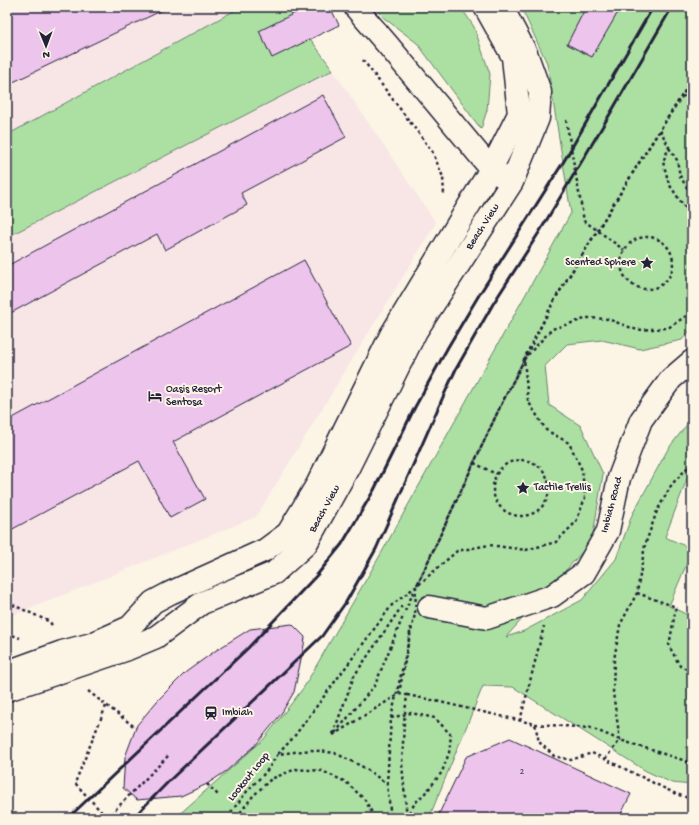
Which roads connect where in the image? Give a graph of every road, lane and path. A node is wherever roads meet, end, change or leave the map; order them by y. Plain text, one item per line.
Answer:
1 (355, 7) edge
2 (485, 7) edge
3 (502, 7) edge
4 (360, 57) dead end
5 (692, 80) edge
6 (692, 92) edge
7 (681, 97) junction
8 (565, 113) dead end
9 (660, 130) junction
10 (669, 148) junction
11 (642, 158) junction
12 (490, 170) junction
13 (512, 182) junction
14 (692, 196) edge
15 (445, 199) dead end
16 (692, 215) edge
17 (597, 230) junction
18 (624, 250) junction
19 (555, 299) junction
20 (692, 312) edge
21 (524, 359) junction
22 (692, 361) edge
23 (500, 408) junction
24 (474, 462) junction
25 (692, 463) edge
26 (496, 474) junction
27 (416, 587) junction
28 (637, 593) junction
29 (552, 596) junction
30 (7, 602) edge
31 (429, 607) dead end
32 (50, 622) dead end
33 (7, 633) edge
34 (23, 639) dead end
35 (692, 671) edge
36 (7, 672) edge
37 (86, 689) dead end
38 (7, 690) edge
39 (399, 694) junction
40 (407, 695) junction
41 (106, 706) junction
42 (391, 718) junction
43 (520, 721) junction
44 (535, 724) junction
45 (136, 728) dead end
46 (333, 735) junction
47 (620, 740) junction
48 (278, 754) junction
49 (169, 755) dead end
50 (605, 759) junction
51 (692, 763) edge
52 (692, 780) edge
53 (207, 784) dead end
54 (387, 784) junction
55 (218, 795) dead end
56 (692, 798) edge
57 (107, 818) edge
58 (230, 818) edge
59 (238, 818) edge
60 (375, 818) edge
61 (391, 818) edge
62 (407, 818) edge
63 (690, 818) edge

1 - 12 lane
2 - 12 lane, Beach View
3 - 13 lane, Beach View
4 - 15 path
5 - 7 path, bridge
6 - 7 path
7 - 9 path
8 - 17 path
9 - 10 path
9 - 11 path
10 - 14 path
10 - 16 path
11 - 17 path
11 - 19 path, bridge
12 - 13 lane
12 - 36 lane, Beach View
13 - 38 lane, Beach View
17 - 18 path
17 - 19 path
18 - 18 path
19 - 21 path
20 - 21 path, bridge
21 - 23 path
21 - 27 path, bridge
22 - 29 lane, Imbiah Road
23 - 24 path
23 - 27 path, bridge
24 - 26 path
24 - 27 path
25 - 28 path
26 - 26 path
27 - 39 path
27 - 42 path, bridge
27 - 46 path
27 - 46 path, bridge
27 - 48 path, bridge
28 - 35 path
28 - 47 path
29 - 31 lane, Imbiah Road
29 - 43 path
30 - 32 path
33 - 34 path
37 - 41 path
39 - 40 path
39 - 46 path
40 - 43 path
40 - 62 path
41 - 45 path
41 - 57 path
42 - 54 path, bridge
42 - 62 path, bridge
43 - 44 path
44 - 47 path
44 - 50 path
47 - 50 path
47 - 51 path
48 - 54 path, Lookout Loop
48 - 58 path, Lookout Loop
49 - 57 path
50 - 56 path
52 - 56 path
53 - 55 path
54 - 61 path
56 - 63 path
59 - 60 path, Lookout Loop

